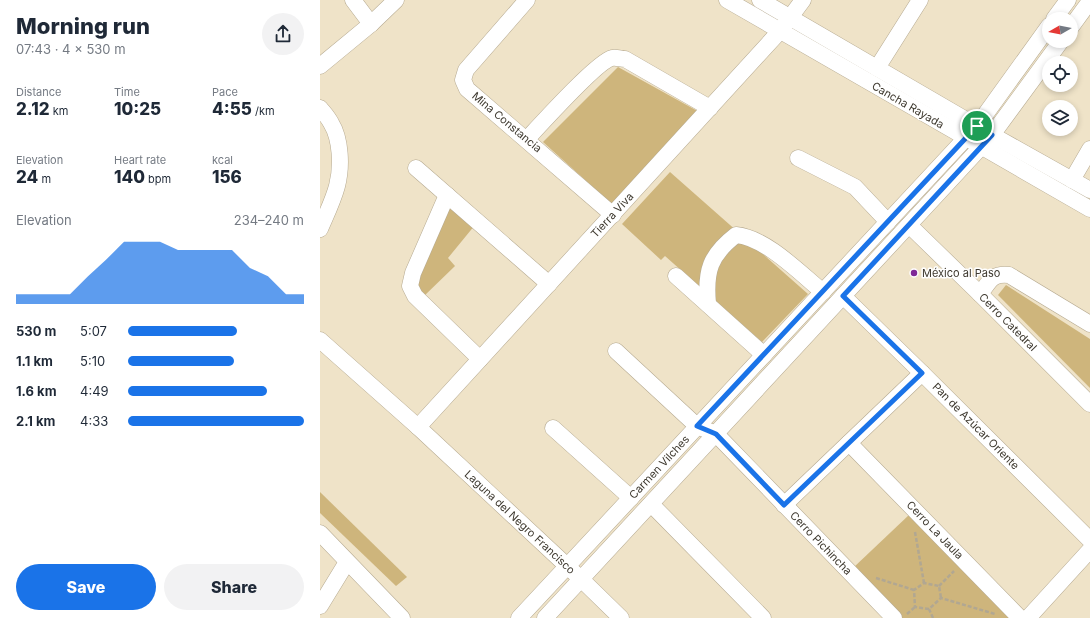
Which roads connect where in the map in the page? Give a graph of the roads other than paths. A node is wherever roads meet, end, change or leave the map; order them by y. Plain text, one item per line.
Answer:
1 (353, 0) edge
2 (396, 0) edge
3 (528, 0) edge
4 (727, 0) edge
5 (760, 0) edge
6 (803, 0) edge
7 (920, 0) edge
8 (1068, 0) edge
9 (1090, 1) edge
10 (1059, 12) edge
11 (1078, 17) edge
12 (791, 18) junction
13 (372, 24) junction
14 (780, 31) junction
15 (1042, 36) edge
16 (1056, 48) edge
17 (320, 66) edge
18 (877, 68) junction
19 (320, 108) edge
20 (710, 108) junction
21 (977, 126) junction
22 (966, 138) junction
23 (527, 139) junction
24 (986, 141) junction
25 (1090, 150) edge
26 (798, 158) dead end
27 (416, 168) dead end
28 (1072, 180) junction
29 (1090, 190) edge
30 (447, 195) junction
31 (1090, 210) edge
32 (613, 214) junction
33 (888, 222) junction
34 (909, 225) junction
35 (320, 229) edge
36 (676, 276) dead end
37 (549, 284) junction
38 (822, 292) junction
39 (980, 294) junction
40 (843, 296) junction
41 (708, 304) junction
42 (1090, 324) edge
43 (320, 340) edge
44 (616, 351) dead end
45 (764, 355) junction
46 (480, 359) junction
47 (922, 373) junction
48 (1090, 404) edge
49 (697, 426) junction
50 (418, 428) junction
51 (553, 428) dead end
52 (716, 434) junction
53 (849, 443) junction
54 (631, 498) junction
55 (651, 504) junction
56 (784, 505) junction
57 (320, 533) edge
58 (1090, 540) edge
59 (1090, 550) edge
60 (347, 562) junction
61 (567, 567) junction
62 (581, 579) junction
63 (320, 606) edge
64 (402, 618) edge
65 (519, 618) edge
66 (545, 618) edge
67 (620, 618) edge
68 (763, 618) edge
69 (894, 618) edge
70 (1020, 618) edge
71 (1028, 618) edge

1 - 13 street
2 - 13 street
3 - 23 street, Mina Constancia
4 - 14 street, Cancha Rayada
5 - 12 street, Cancha Rayada
6 - 12 street, Tierra Viva
7 - 18 street
8 - 10 street
9 - 11 street
12 - 14 street, Tierra Viva
12 - 18 street, Cancha Rayada
13 - 17 street
14 - 20 street, Tierra Viva
14 - 22 street, Cancha Rayada
15 - 21 street, Carmen Vilches
16 - 24 street, Carmen Vilches
18 - 21 street, Cancha Rayada
19 - 35 street
20 - 23 street
20 - 32 street, Tierra Viva
21 - 22 street, Carmen Vilches
21 - 24 street, Cancha Rayada
22 - 24 street, Cancha Rayada
22 - 33 street, Carmen Vilches
23 - 32 street, Mina Constancia
24 - 28 street, Cancha Rayada
24 - 31 street, Cancha Rayada
24 - 34 street, Carmen Vilches
25 - 28 street
26 - 33 street
27 - 30 street
28 - 29 street, Cancha Rayada
30 - 37 street
30 - 46 street
32 - 37 street, Tierra Viva
33 - 38 street, Carmen Vilches
34 - 39 street, Cerro Catedral
34 - 40 street, Carmen Vilches
36 - 41 street
37 - 46 street, Tierra Viva
38 - 41 street
38 - 45 street, Carmen Vilches
39 - 42 street
39 - 48 street, Cerro Catedral
40 - 47 street, Pan de Azúcar Oriente
40 - 52 street, Carmen Vilches
41 - 45 street
43 - 50 street, Laguna del Negro Francisco
44 - 49 street
45 - 49 street, Carmen Vilches
46 - 50 street, Tierra Viva
47 - 53 street
47 - 58 street, Pan de Azúcar Oriente
49 - 52 street
49 - 54 street, Carmen Vilches
50 - 61 street, Laguna del Negro Francisco
51 - 54 street
52 - 55 street, Carmen Vilches
52 - 56 street, Cerro Pichincha
53 - 56 street
53 - 70 street, Cerro La Jaula
54 - 61 street, Carmen Vilches
55 - 62 street, Carmen Vilches
55 - 68 street
56 - 69 street, Cerro Pichincha
57 - 60 street
59 - 71 street
60 - 63 street
60 - 64 street
61 - 62 street, Laguna del Negro Francisco
61 - 65 street, Carmen Vilches
62 - 66 street, Carmen Vilches
62 - 67 street, Laguna del Negro Francisco

